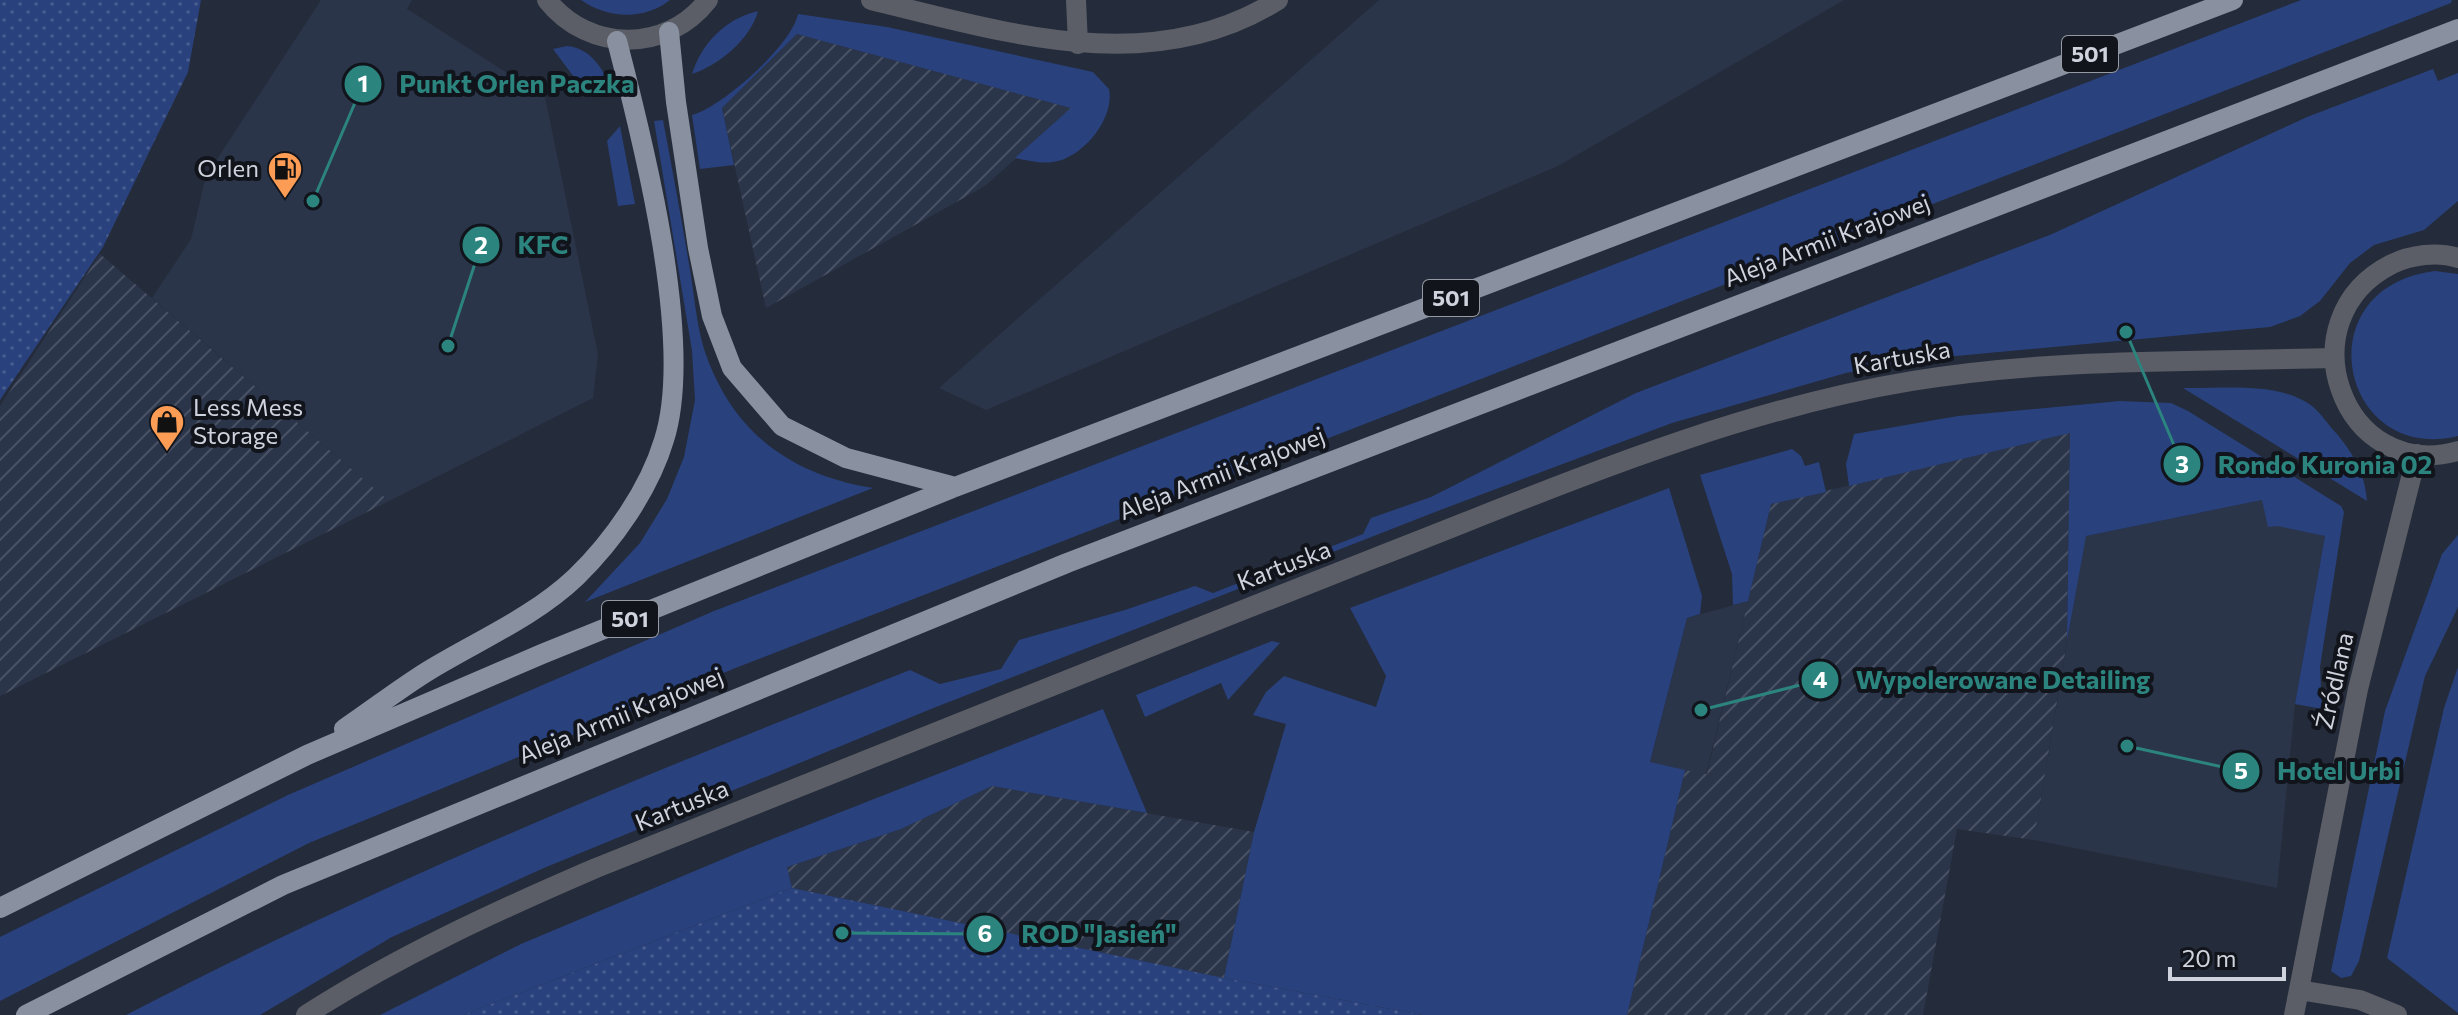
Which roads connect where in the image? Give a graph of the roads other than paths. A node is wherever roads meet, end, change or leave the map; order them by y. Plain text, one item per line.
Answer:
1 (547, 0) edge
2 (708, 0) edge
3 (871, 0) edge
4 (1076, 0) edge
5 (1278, 0) edge
6 (2233, 0) edge
7 (2458, 29) edge
8 (669, 32) junction
9 (617, 41) junction
10 (1078, 44) junction
11 (2458, 258) edge
12 (2333, 358) junction
13 (2458, 451) edge
14 (2417, 454) junction
15 (955, 487) junction
16 (307, 755) junction
17 (0, 908) edge
18 (2299, 990) junction
19 (26, 1015) edge
20 (306, 1015) edge
21 (2294, 1015) edge
22 (2397, 1015) edge

1 - 9 street
2 - 8 street
3 - 10 street
4 - 10 street
5 - 10 street
6 - 15 main road, 501
7 - 19 main road, Aleja Armii Krajowej
8 - 9 street
8 - 15 main road
9 - 16 main road
11 - 12 street
12 - 14 street
12 - 20 street, Kartuska
13 - 14 street
14 - 18 street, Źródlana
15 - 16 main road, 501
16 - 17 main road, 501
18 - 21 street, Źródlana
18 - 22 street

